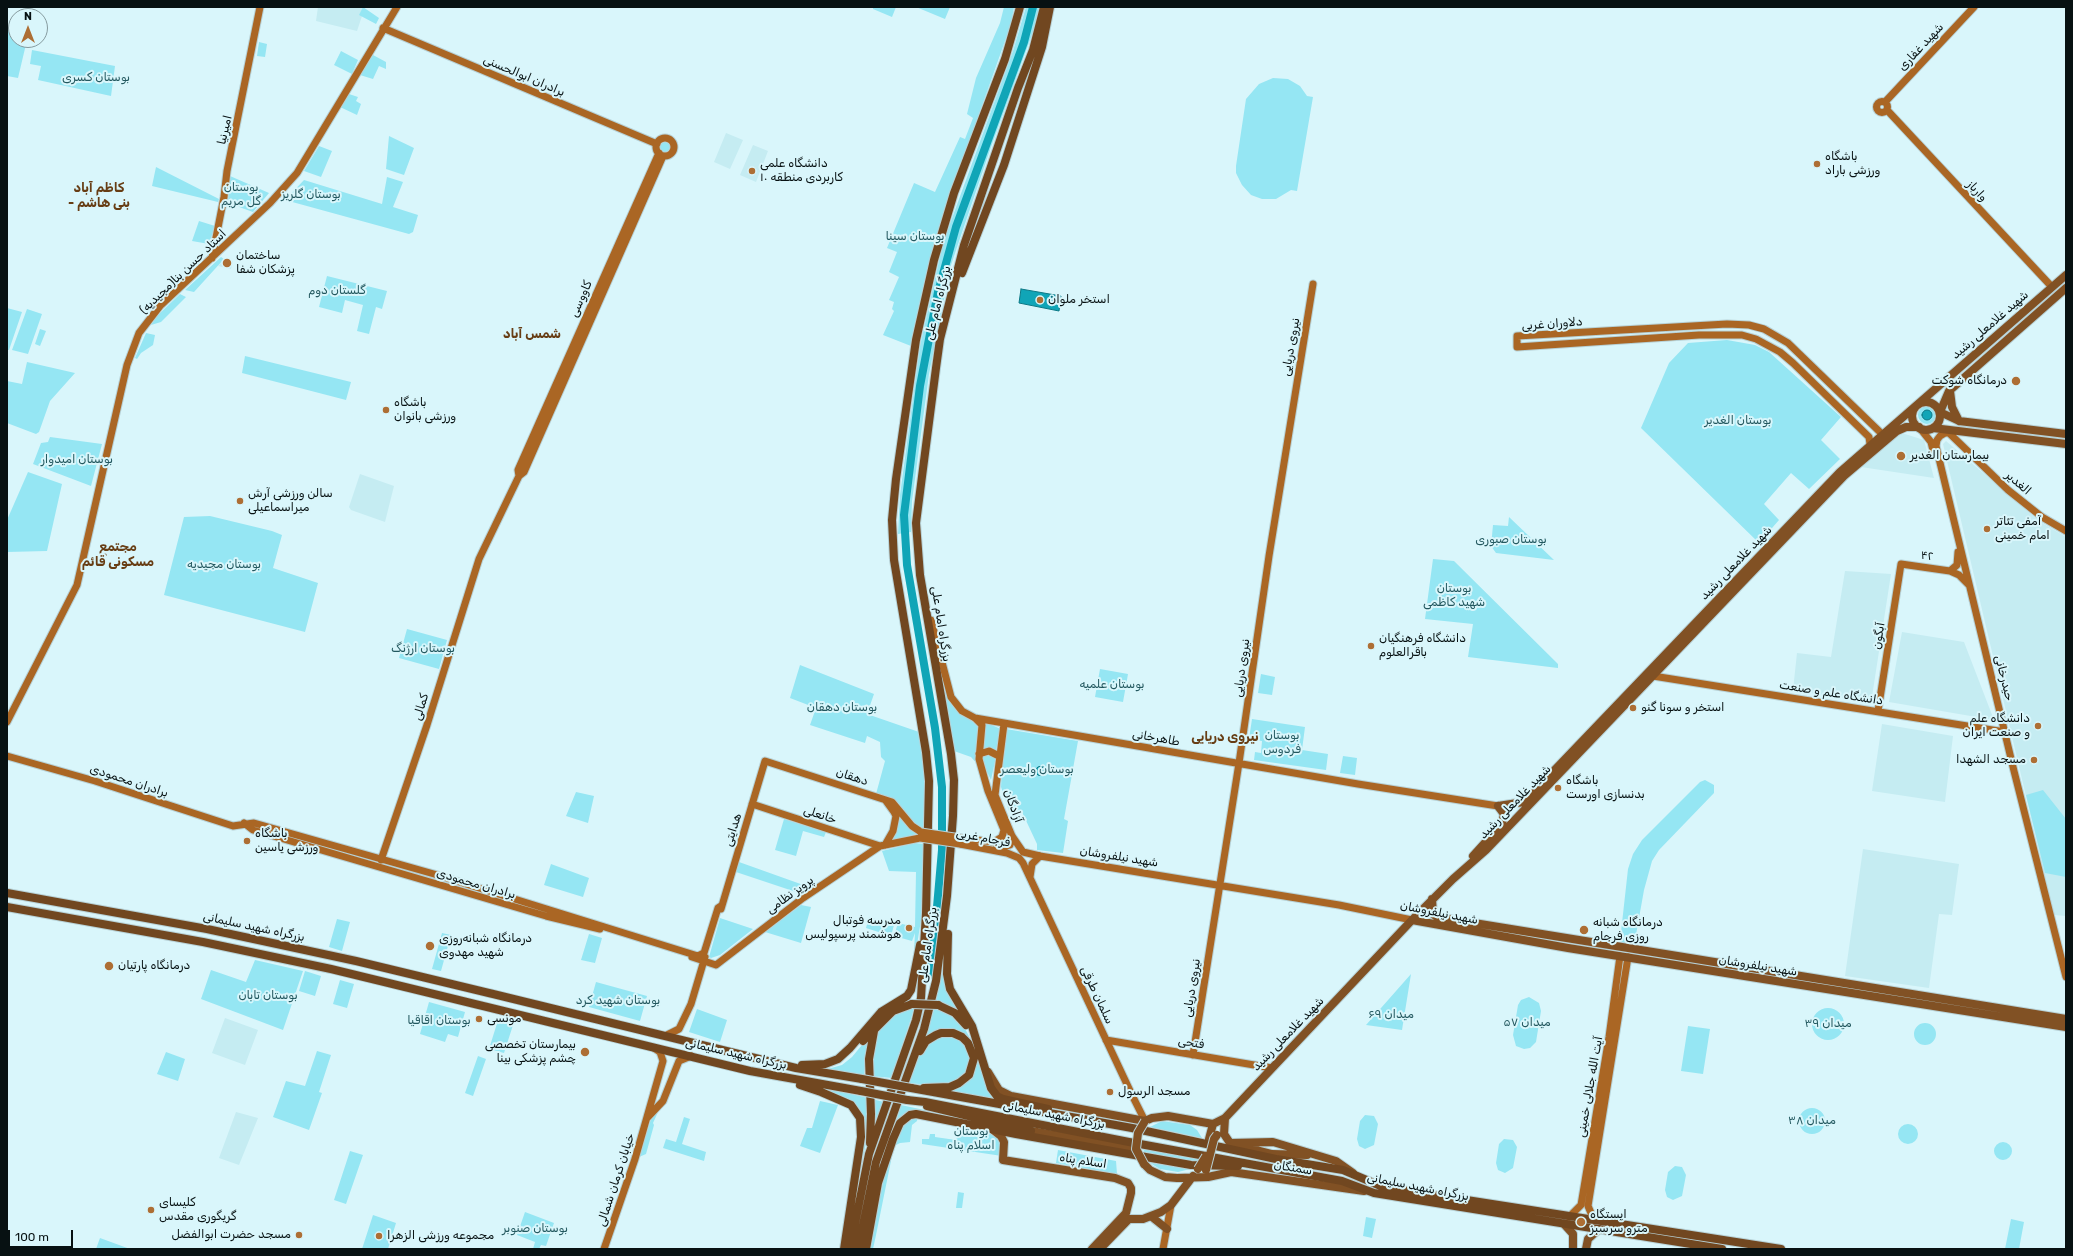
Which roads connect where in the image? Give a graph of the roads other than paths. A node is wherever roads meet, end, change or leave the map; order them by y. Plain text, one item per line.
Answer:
1 (260, 7) edge
2 (397, 7) edge
3 (1020, 7) edge
4 (1044, 7) edge
5 (1050, 7) edge
6 (1974, 7) edge
7 (383, 28) junction
8 (1885, 102) junction
9 (1887, 110) junction
10 (657, 144) junction
11 (661, 154) junction
12 (212, 258) junction
13 (2065, 277) edge
14 (1313, 284) dead end
15 (2052, 287) junction
16 (2066, 288) edge
17 (945, 321) junction
18 (2018, 331) junction
19 (1949, 391) junction
20 (1917, 406) junction
21 (1940, 412) junction
22 (1957, 420) junction
23 (1919, 428) junction
24 (1933, 428) junction
25 (1951, 431) junction
26 (1966, 432) junction
27 (1882, 434) junction
28 (2066, 434) edge
29 (1870, 444) junction
30 (2066, 444) edge
31 (1961, 446) junction
32 (2066, 531) edge
33 (479, 559) joint
34 (1901, 564) joint
35 (1950, 571) junction
36 (1970, 586) junction
37 (925, 597) junction
38 (1679, 644) junction
39 (1653, 676) junction
40 (1880, 699) junction
41 (1878, 712) junction
42 (1890, 713) junction
43 (975, 718) junction
44 (7, 722) edge
45 (1004, 724) junction
46 (2005, 732) junction
47 (979, 754) junction
48 (7, 756) edge
49 (999, 756) junction
50 (766, 761) joint
51 (1239, 763) junction
52 (883, 799) junction
53 (752, 804) junction
54 (1498, 806) junction
55 (244, 823) junction
56 (920, 835) junction
57 (1012, 836) junction
58 (960, 841) junction
59 (883, 846) junction
60 (993, 849) junction
61 (385, 850) junction
62 (368, 856) junction
63 (1040, 856) junction
64 (381, 860) junction
65 (422, 871) junction
66 (1030, 877) junction
67 (1453, 879) junction
68 (419, 880) junction
69 (1219, 885) junction
70 (7, 893) edge
71 (947, 896) junction
72 (1432, 899) junction
73 (721, 906) junction
74 (7, 907) edge
75 (926, 913) junction
76 (1412, 920) junction
77 (611, 930) junction
78 (1625, 952) junction
79 (1608, 954) junction
80 (1640, 959) junction
81 (704, 961) junction
82 (716, 965) joint
83 (1622, 970) junction
84 (419, 976) junction
85 (2066, 977) edge
86 (1835, 986) junction
87 (416, 989) junction
88 (493, 994) junction
89 (1972, 1008) junction
90 (493, 1009) junction
91 (2066, 1019) edge
92 (876, 1027) junction
93 (2066, 1027) edge
94 (668, 1035) junction
95 (975, 1040) junction
96 (1106, 1040) junction
97 (652, 1047) junction
98 (1193, 1055) junction
99 (691, 1056) junction
100 (983, 1062) junction
101 (776, 1063) junction
102 (912, 1065) junction
103 (1255, 1065) junction
104 (796, 1068) junction
105 (1272, 1068) junction
106 (777, 1077) junction
107 (1262, 1079) junction
108 (655, 1088) junction
109 (911, 1088) junction
110 (667, 1090) junction
111 (907, 1100) junction
112 (938, 1110) junction
113 (647, 1118) junction
114 (1225, 1118) junction
115 (1088, 1120) junction
116 (1145, 1121) junction
117 (1213, 1124) junction
118 (977, 1125) junction
119 (992, 1129) junction
120 (1031, 1131) joint
121 (1220, 1134) junction
122 (1136, 1149) junction
123 (869, 1154) junction
124 (1262, 1167) junction
125 (1204, 1172) junction
126 (1356, 1176) junction
127 (1192, 1178) junction
128 (1374, 1193) junction
129 (1171, 1205) junction
130 (1585, 1205) junction
131 (1152, 1217) junction
132 (1566, 1220) junction
133 (1594, 1220) junction
134 (1167, 1229) junction
135 (1599, 1229) junction
136 (604, 1249) edge
137 (844, 1249) edge
138 (850, 1249) edge
139 (858, 1249) edge
140 (866, 1249) edge
141 (1092, 1249) edge
142 (1100, 1249) edge
143 (1163, 1249) edge
144 (1573, 1249) edge
145 (1586, 1249) edge
146 (1722, 1249) edge
147 (1781, 1249) edge

1 - 12 main road, امیرنیا
2 - 7 main road, استاد حسن بنا(مجیدیه)
3 - 75 highway, بزرگراه امام علی
4 - 17 highway, بزرگراه امام علی
5 - 17 highway
6 - 8 main road, شهید غفاری
7 - 10 main road, برادران ابوالحسنی
7 - 12 main road, استاد حسن بنا(مجیدیه)
8 - 9 main road
8 - 9 main road
9 - 15 main road, وارباز
10 - 11 main road
10 - 11 main road
11 - 33 main road, کاووسی
12 - 44 main road, استاد حسن بنا(مجیدیه)
13 - 15 main road, شهید غلامعلی رشید
14 - 51 main road, نیروی دریایی
15 - 18 main road
15 - 20 main road, شهید غلامعلی رشید
16 - 18 main road, شهید غلامعلی رشید
17 - 37 highway, بزرگراه امام علی
18 - 19 main road, شهید غلامعلی رشید
19 - 21 main road, شهید غلامعلی رشید
19 - 22 main road
20 - 21 main road
20 - 23 main road
20 - 27 main road, شهید غلامعلی رشید
21 - 22 main road
21 - 24 main road
22 - 25 main road
22 - 28 main road
23 - 24 main road
23 - 35 main road
23 - 38 main road, شهید غلامعلی رشید
24 - 25 main road
25 - 26 main road
25 - 31 main road, الغدیر
25 - 36 main road, حیدرخانی
26 - 30 main road
26 - 31 main road
27 - 29 main road, شهید غلامعلی رشید
27 - 29 main road, دلاوران غربی
29 - 38 main road, شهید غلامعلی رشید
31 - 32 main road, الغدیر
33 - 61 main road, کمالی
34 - 35 main road, ۴۲
34 - 40 main road, آبگون
35 - 36 main road
36 - 46 main road, حیدرخانی
37 - 43 main road
37 - 71 highway, بزرگراه امام علی
38 - 39 main road, شهید غلامعلی رشید
38 - 54 main road, شهید غلامعلی رشید
39 - 41 main road, دانشگاه علم و صنعت
39 - 67 main road, شهید غلامعلی رشید
40 - 41 main road, آبگون
40 - 42 main road
41 - 42 main road, دانشگاه علم و صنعت
42 - 46 main road, دانشگاه علم و صنعت
43 - 45 main road, طاهرخانی
43 - 47 main road
45 - 49 main road, آزادگان
45 - 51 main road, طاهرخانی
46 - 85 main road, حیدرخانی
47 - 49 main road
47 - 58 main road, فرجام غربی
48 - 55 main road, برادران محمودی
49 - 57 main road, آزادگان
50 - 52 main road, دهقان
50 - 53 main road, هدایتی
51 - 54 main road, طاهرخانی
51 - 69 main road, نیروی دریایی
52 - 56 main road, دهقان
52 - 59 main road
53 - 59 main road, خانعلی
53 - 73 main road, هدایتی
54 - 67 main road, شهید غلامعلی رشید
55 - 62 main road, برادران محمودی
55 - 68 main road, برادران محمودی
56 - 58 main road, فرجام غربی, bridge
56 - 59 main road
57 - 60 main road
57 - 63 main road, آزادگان
58 - 60 main road, فرجام غربی
59 - 82 main road, پرویز نظامی
60 - 66 main road, فرجام غربی
61 - 62 main road
61 - 64 main road, کمالی
62 - 64 main road, برادران محمودی
63 - 66 main road
63 - 69 main road, شهید نیلفروشان
64 - 65 main road, برادران محمودی
65 - 68 main road
65 - 77 main road, برادران محمودی
66 - 96 main road, سلمان طرقی
67 - 72 main road, شهید غلامعلی رشید
68 - 77 main road, برادران محمودی
69 - 76 main road, شهید نیلفروشان
69 - 98 main road, نیروی دریایی
70 - 84 highway, بزرگراه شهید سلیمانی
71 - 95 highway
71 - 102 highway, بزرگراه امام علی
72 - 76 main road, شهید غلامعلی رشید
72 - 78 main road, شهید نیلفروشان
73 - 77 main road, هدایتی
73 - 81 main road, هدایتی
74 - 87 highway, بزرگراه شهید سلیمانی
75 - 101 highway
75 - 123 highway, بزرگراه امام علی
76 - 79 main road, شهید نیلفروشان
76 - 105 main road, شهید غلامعلی رشید
77 - 81 main road, برادران محمودی
78 - 79 main road, شهید نیلفروشان
78 - 80 main road, شهید نیلفروشان
78 - 83 main road, آيت الله جلالى خمينى
78 - 86 main road, شهید نیلفروشان
79 - 83 main road
80 - 83 main road
80 - 86 main road, شهید نیلفروشان
81 - 82 main road, برادران محمودی
81 - 94 main road, هدایتی
83 - 130 main road, آيت الله جلالى خمينى
84 - 87 highway
84 - 88 highway, بزرگراه شهید سلیمانی
86 - 89 main road, شهید نیلفروشان
87 - 90 highway, بزرگراه شهید سلیمانی
88 - 90 highway
88 - 94 highway
89 - 91 main road, شهید نیلفروشان
89 - 93 main road
90 - 97 highway, بزرگراه شهید سلیمانی
92 - 95 highway, bridge
92 - 104 highway
92 - 123 highway
94 - 101 highway
95 - 100 highway
96 - 98 main road, فتحی
96 - 116 main road, سلمان طرقی
97 - 99 highway, بزرگراه شهید سلیمانی
97 - 108 main road, خیابان کرمان شمالی
98 - 103 main road, فتحی
99 - 106 highway, بزرگراه شهید سلیمانی
99 - 110 main road
100 - 115 highway
100 - 116 main road, بزرگراه شهید سلیمانی
101 - 104 highway
102 - 109 highway
102 - 139 highway, بزرگراه امام علی
103 - 105 main road, فتحی
103 - 107 main road
104 - 109 highway, بزرگراه شهید سلیمانی, bridge
105 - 107 main road, شهید غلامعلی رشید
106 - 111 highway, بزرگراه شهید سلیمانی, bridge
106 - 137 highway
107 - 114 main road, شهید غلامعلی رشید
108 - 110 main road
108 - 113 main road, خیابان کرمان شمالی
109 - 115 highway, بزرگراه شهید سلیمانی
110 - 113 main road
111 - 112 highway
111 - 124 highway, بزرگراه شهید سلیمانی
112 - 118 highway
112 - 120 highway
113 - 136 main road, خیابان کرمان شمالی
114 - 117 main road, شهید غلامعلی رشید
114 - 121 main road
115 - 126 highway, بزرگراه شهید سلیمانی
116 - 117 main road
116 - 122 main road, bridge
117 - 125 main road, bridge
118 - 119 highway
118 - 140 highway
119 - 124 highway
119 - 141 main road, اسلام پناه
120 - 122 main road
121 - 125 main road, bridge
121 - 126 main road
122 - 127 main road, سمنگان, bridge
123 - 138 highway, بزرگراه امام علی
124 - 128 highway, بزرگراه شهید سلیمانی
125 - 127 main road
125 - 127 main road, سمنگان
125 - 128 main road, سمنگان
126 - 132 highway, بزرگراه شهید سلیمانی
127 - 129 main road
128 - 132 highway, بزرگراه شهید سلیمانی
129 - 131 main road
129 - 134 main road
130 - 132 main road
130 - 133 main road
131 - 134 main road
131 - 142 main road
132 - 133 highway, بزرگراه شهید سلیمانی
132 - 135 highway, بزرگراه شهید سلیمانی
132 - 144 main road
133 - 147 highway, بزرگراه شهید سلیمانی
134 - 143 main road
135 - 145 main road
135 - 146 highway, بزرگراه شهید سلیمانی

